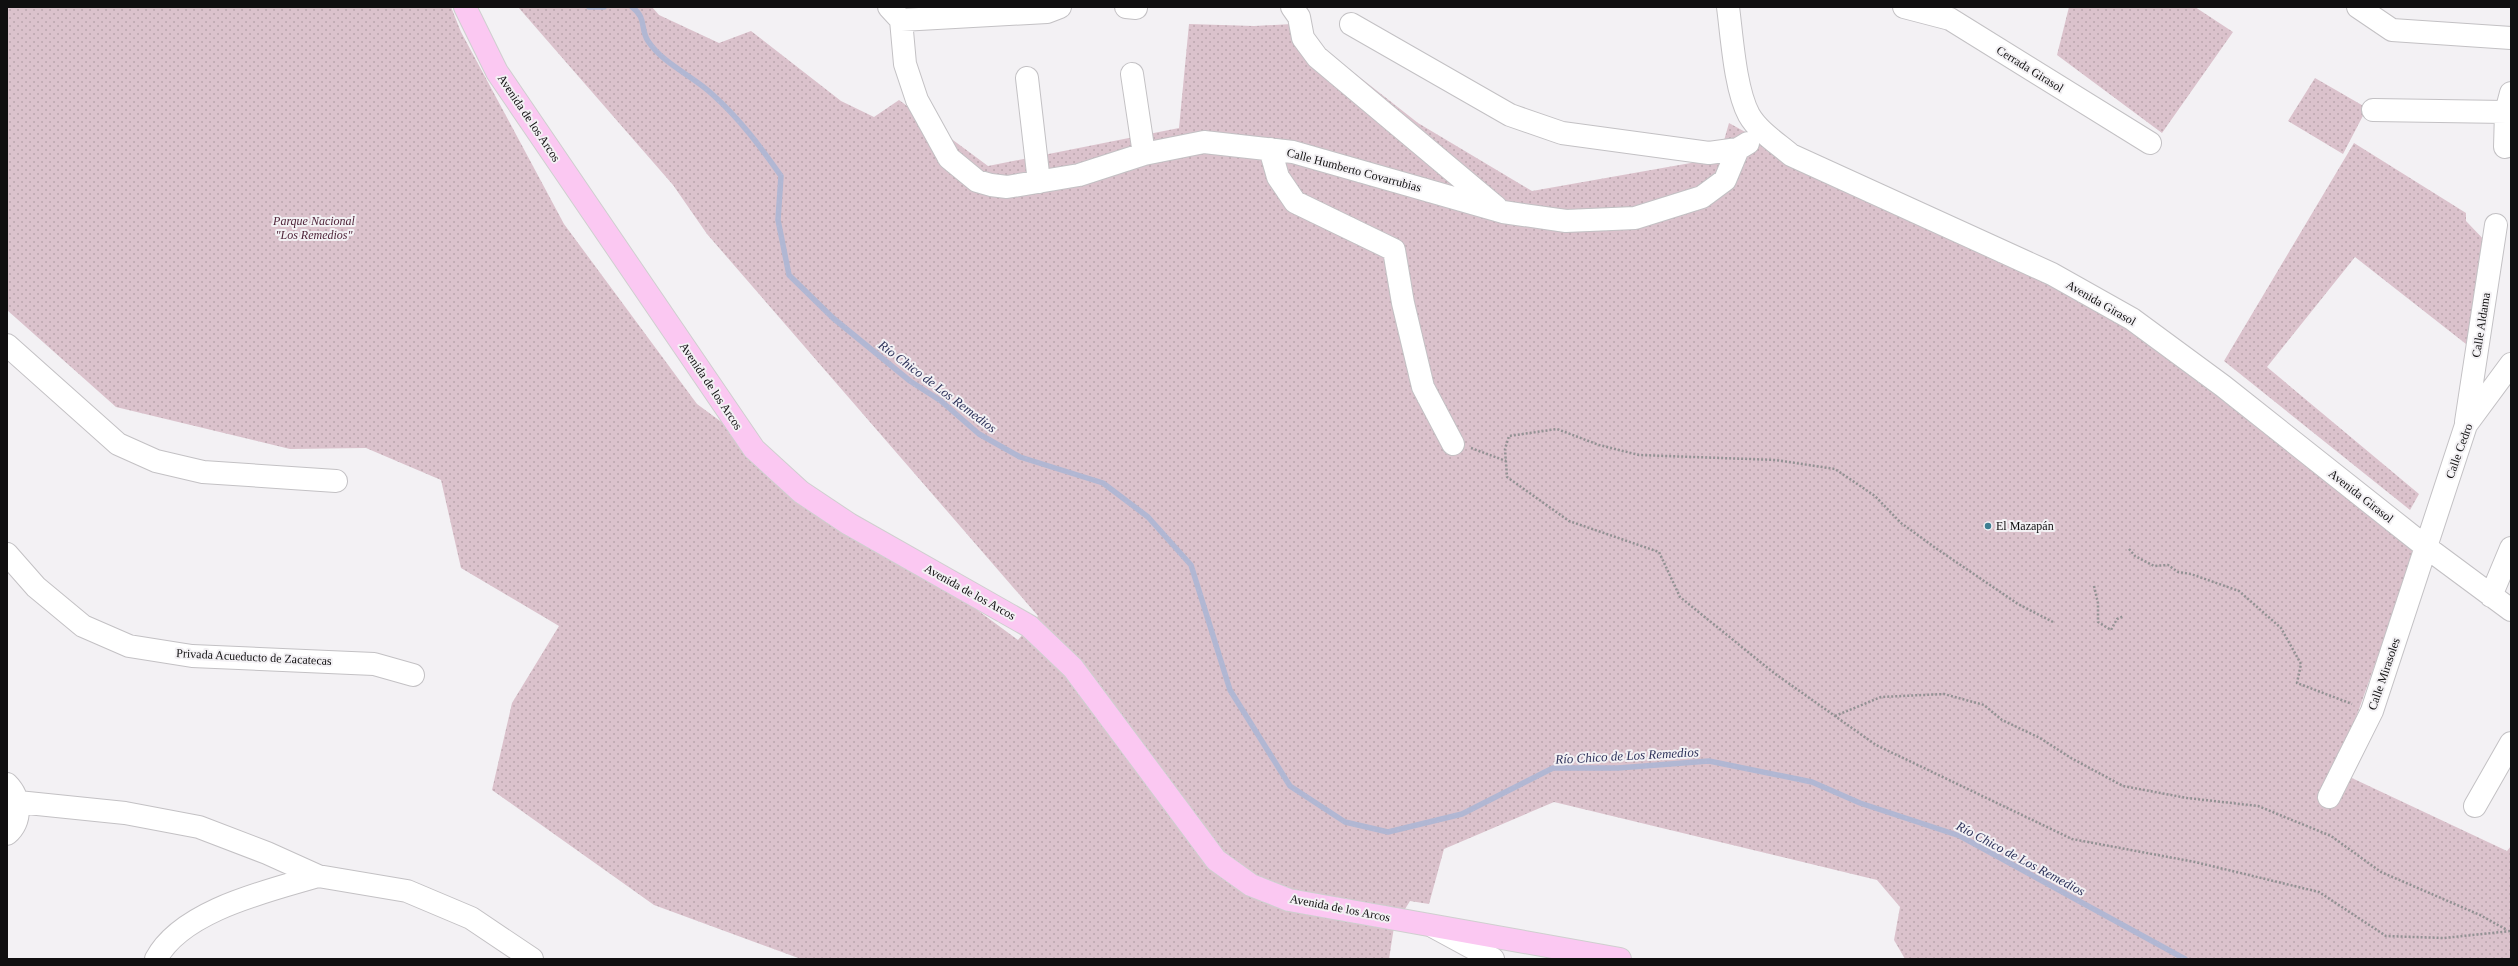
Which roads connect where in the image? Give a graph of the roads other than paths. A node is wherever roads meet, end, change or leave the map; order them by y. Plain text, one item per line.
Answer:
1 (465, 7) edge
2 (1060, 7) edge
3 (1292, 7) edge
4 (1728, 7) edge
5 (1904, 7) edge
6 (2358, 7) edge
7 (1951, 13) edge
8 (895, 14) edge
9 (1351, 24) dead end
10 (2511, 38) edge
11 (1132, 74) dead end
12 (1027, 78) dead end
13 (2508, 103) edge
14 (2373, 110) dead end
15 (1764, 133) junction
16 (2150, 143) dead end
17 (2505, 146) dead end
18 (1270, 149) junction
19 (1738, 149) junction
20 (1144, 154) junction
21 (1039, 182) junction
22 (1503, 212) junction
23 (2496, 225) dead end
24 (7, 345) edge
25 (2511, 364) edge
26 (2466, 425) junction
27 (1453, 444) road end
28 (336, 481) dead end
29 (2426, 547) junction
30 (2511, 548) edge
31 (7, 554) edge
32 (2491, 596) junction
33 (2511, 610) edge
34 (413, 675) dead end
35 (2511, 743) edge
36 (12, 793) edge
37 (2329, 796) dead end
38 (2475, 806) dead end
39 (7, 834) edge
40 (318, 876) junction
41 (1426, 923) junction
42 (156, 959) edge
43 (532, 959) edge
44 (1493, 959) edge
45 (1620, 959) edge

1 - 41 main road, Avenida de los Arcos
2 - 8 street
3 - 22 street
4 - 15 street, Avenida Girasol
5 - 7 street, Cerrada Girasol
6 - 10 street
7 - 16 street, Cerrada Girasol
8 - 21 street, Calle Humberto Covarrubias
9 - 19 street
11 - 20 street
12 - 21 street
13 - 14 street
13 - 17 street
15 - 19 street
15 - 29 street, Avenida Girasol
18 - 20 street, Calle Humberto Covarrubias
18 - 22 street, Calle Humberto Covarrubias
18 - 27 street
19 - 22 street, Calle Humberto Covarrubias
20 - 21 street, Calle Humberto Covarrubias
23 - 26 street, Calle Aldama
24 - 28 street
25 - 26 street, Calle Cedro
26 - 29 street, Calle Cedro
29 - 32 street, Avenida Girasol
29 - 37 street, Calle Mirasoles
30 - 32 street
31 - 34 street, Privada Acueducto de Zacatecas
32 - 33 street, Avenida Girasol
35 - 38 street
36 - 39 street
36 - 40 street
40 - 42 street
40 - 43 street
41 - 44 street
41 - 45 main road, Avenida de los Arcos

